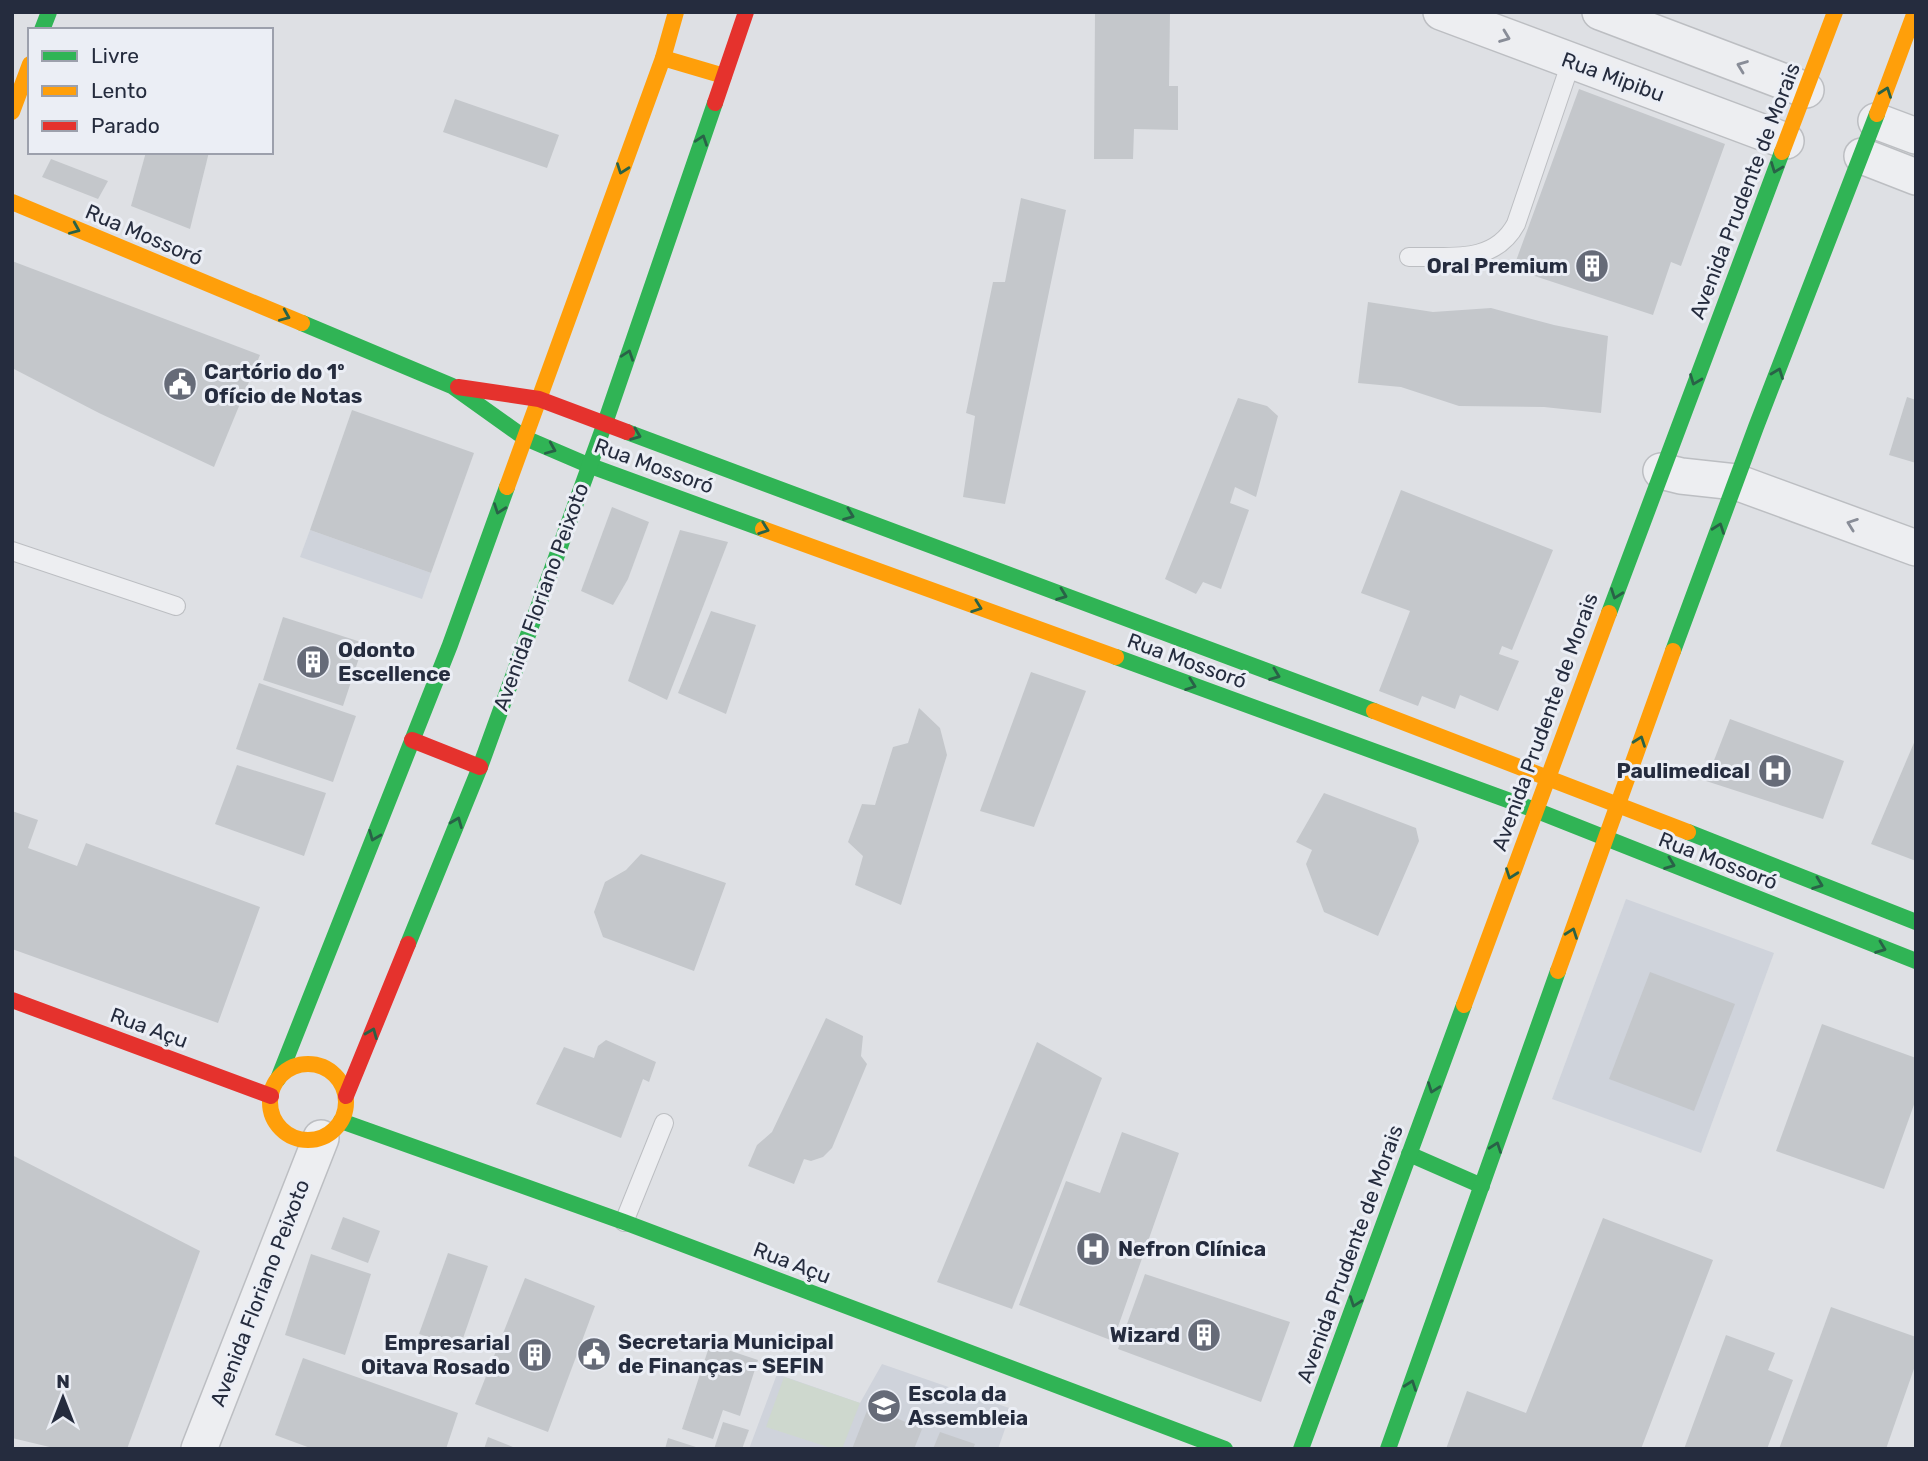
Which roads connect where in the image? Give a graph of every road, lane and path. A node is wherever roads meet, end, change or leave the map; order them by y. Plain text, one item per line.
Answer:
1 (676, 12) edge
2 (746, 12) edge
3 (1441, 12) edge
4 (1600, 12) edge
5 (1835, 12) edge
6 (1915, 12) edge
7 (663, 58) junction
8 (1572, 62) junction
9 (28, 69) edge
10 (724, 76) junction
11 (1806, 90) junction
12 (12, 112) edge
13 (1876, 121) junction
14 (1916, 136) edge
15 (1786, 141) junction
16 (1862, 156) junction
17 (1916, 177) edge
18 (12, 202) edge
19 (1409, 257) dead end
20 (452, 386) junction
21 (539, 399) junction
22 (604, 423) junction
23 (524, 438) junction
24 (588, 465) junction
25 (1661, 471) junction
26 (1736, 482) junction
27 (1916, 548) edge
28 (12, 551) edge
29 (176, 606) dead end
30 (412, 740) junction
31 (480, 767) junction
32 (1547, 776) junction
33 (1618, 806) junction
34 (1535, 810) junction
35 (1606, 839) junction
36 (1916, 922) edge
37 (1916, 961) edge
38 (12, 1000) edge
39 (278, 1079) junction
40 (271, 1096) junction
41 (346, 1096) junction
42 (664, 1123) dead end
43 (331, 1129) junction
44 (1409, 1154) junction
45 (1482, 1186) junction
46 (624, 1222) junction
47 (199, 1449) edge
48 (1226, 1449) edge
49 (1301, 1449) edge
50 (1388, 1449) edge

1 - 7 main road
2 - 10 main road, Avenida Floriano Peixoto
3 -> 8 street, Rua Mipibu
11 -> 4 street
5 - 11 main road, Avenida Prudente de Morais
13 -> 6 main road
7 - 10 main road
7 -> 21 main road
8 - 15 street, Rua Mipibu
8 - 19 lane
9 - 12 main road
22 -> 10 main road, Avenida Floriano Peixoto
11 - 15 main road, Avenida Prudente de Morais
13 - 14 street
13 - 16 main road
15 -> 25 main road, Avenida Prudente de Morais
16 - 17 street
26 -> 16 main road
18 -> 20 main road, Rua Mossoró
20 - 21 main road, Rua Mossoró
20 - 23 main road, Rua Mossoró
21 - 22 main road, Rua Mossoró
21 - 23 main road
22 - 24 main road, Avenida Floriano Peixoto
22 -> 32 main road, Rua Mossoró
23 -> 24 main road, Rua Mossoró
23 -> 30 main road
24 - 31 main road, Avenida Floriano Peixoto
24 -> 34 main road, Rua Mossoró
25 - 26 street
25 -> 32 main road, Avenida Prudente de Morais
27 -> 26 street
33 -> 26 main road
28 - 29 lane
30 - 31 main road
30 -> 39 main road
41 -> 31 main road, Avenida Floriano Peixoto
32 - 33 main road, Rua Mossoró
32 - 34 main road, Avenida Prudente de Morais
33 - 35 main road
33 -> 36 main road, Rua Mossoró
34 - 35 main road, Rua Mossoró
34 -> 44 main road, Avenida Prudente de Morais
35 -> 37 main road, Rua Mossoró
45 -> 35 main road
38 - 40 main road, Rua Açu
39 - 40 main road
39 - 41 main road
40 - 43 main road
41 - 43 main road
42 - 46 lane
43 - 46 main road, Rua Açu
43 - 47 street, Avenida Floriano Peixoto
44 - 45 main road
44 -> 49 main road, Avenida Prudente de Morais
50 -> 45 main road
46 - 48 main road, Rua Açu

